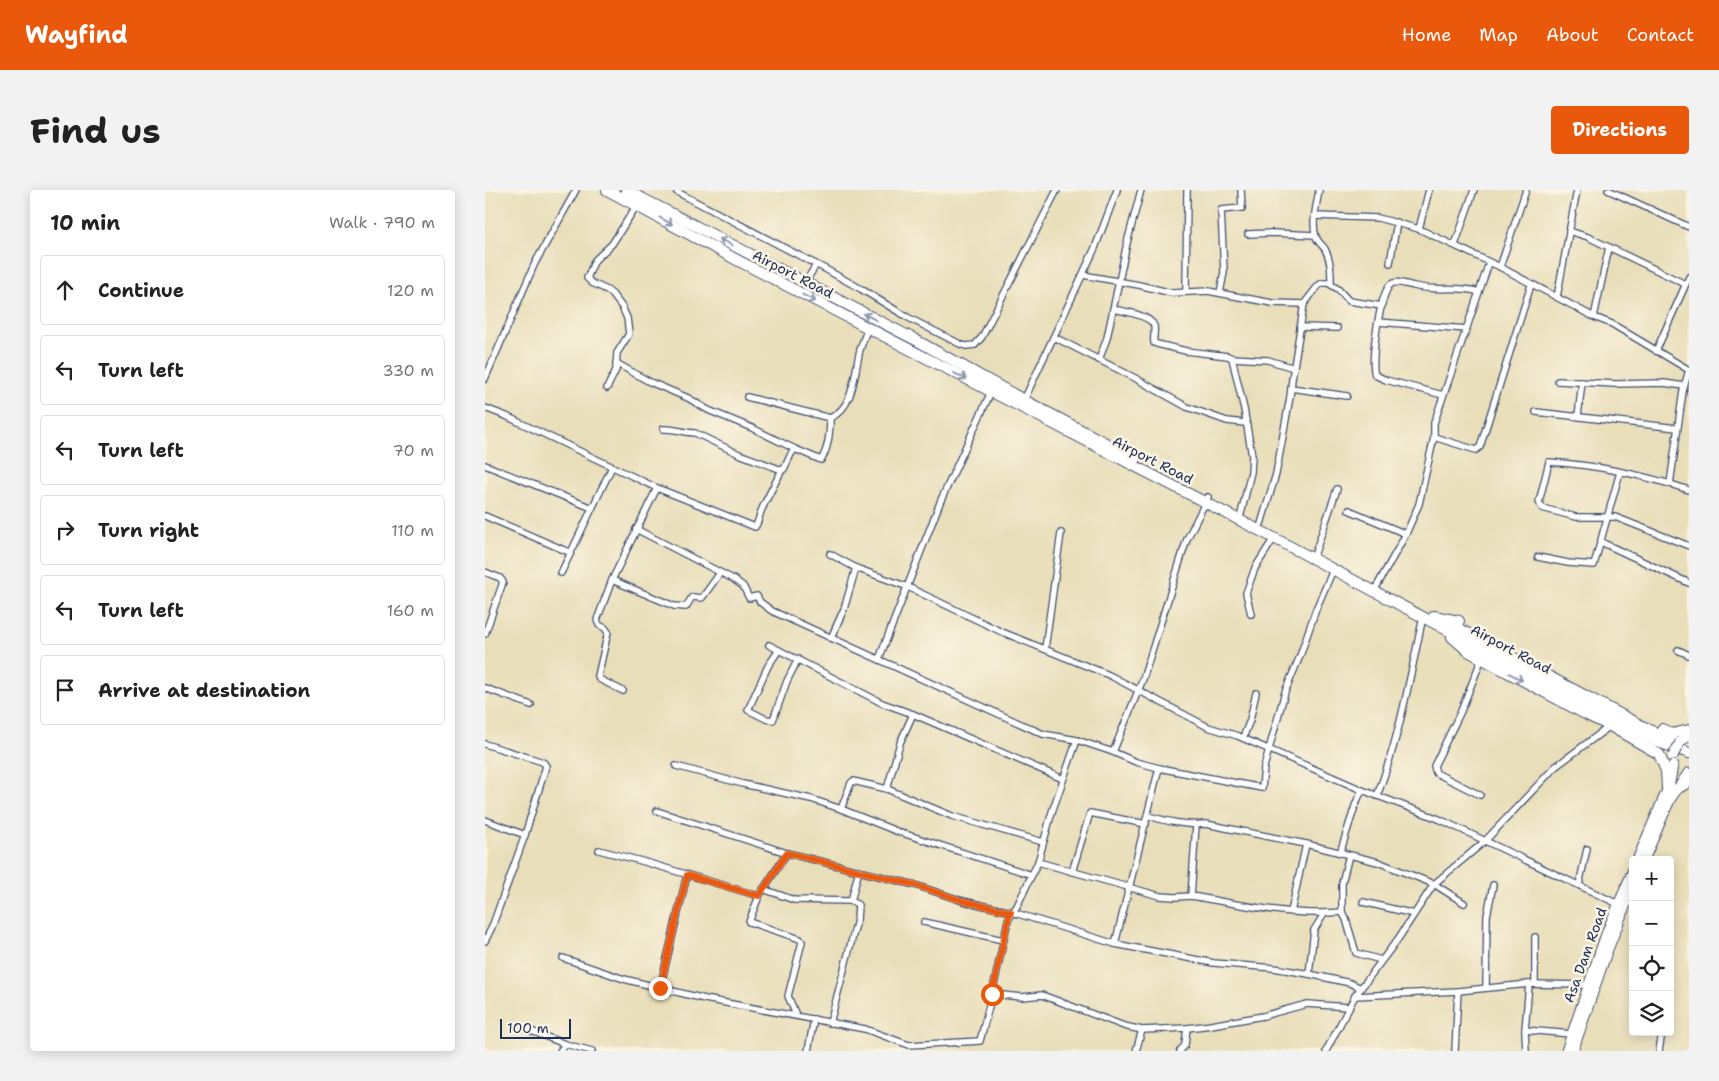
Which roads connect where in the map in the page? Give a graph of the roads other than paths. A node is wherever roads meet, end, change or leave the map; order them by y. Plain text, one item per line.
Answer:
1 (576, 190) edge
2 (607, 190) edge
3 (626, 190) edge
4 (1057, 190) edge
5 (1117, 190) edge
6 (1141, 190) edge
7 (1187, 190) edge
8 (1241, 190) edge
9 (1319, 190) edge
10 (1429, 190) edge
11 (1474, 190) edge
12 (1526, 190) edge
13 (1577, 190) edge
14 (1608, 190) edge
15 (677, 192) dead end
16 (637, 205) junction
17 (1315, 216) junction
18 (1397, 222) junction
19 (1689, 227) edge
20 (1419, 229) junction
21 (1569, 231) junction
22 (1249, 234) dead end
23 (1315, 236) junction
24 (1455, 246) junction
25 (1609, 247) junction
26 (1390, 263) dead end
27 (1489, 263) junction
28 (816, 265) junction
29 (1500, 268) junction
30 (1083, 275) junction
31 (1689, 277) edge
32 (1119, 281) junction
33 (805, 283) junction
34 (1331, 284) junction
35 (1685, 284) junction
36 (1531, 285) junction
37 (1186, 292) junction
38 (1479, 292) junction
39 (1219, 293) junction
40 (1557, 297) junction
41 (1303, 304) junction
42 (1382, 306) junction
43 (1113, 309) junction
44 (1594, 317) junction
45 (1378, 322) junction
46 (1300, 327) junction
47 (868, 328) junction
48 (1337, 328) dead end
49 (1467, 329) junction
50 (1054, 337) junction
51 (917, 349) junction
52 (1656, 351) junction
53 (1232, 358) junction
54 (1099, 360) junction
55 (616, 364) junction
56 (1294, 368) junction
57 (1689, 370) edge
58 (485, 379) edge
59 (1557, 381) dead end
60 (1582, 382) junction
61 (1684, 386) junction
62 (607, 388) dead end
63 (1291, 388) junction
64 (991, 392) junction
65 (1443, 395) junction
66 (1347, 396) dead end
67 (747, 397) dead end
68 (1023, 400) junction
69 (485, 408) edge
70 (1536, 412) dead end
71 (1578, 416) junction
72 (830, 418) junction
73 (1245, 424) junction
74 (1677, 428) junction
75 (663, 429) dead end
76 (1434, 437) junction
77 (795, 449) junction
78 (485, 465) edge
79 (612, 467) junction
80 (781, 470) junction
81 (1620, 472) junction
82 (1670, 484) junction
83 (657, 488) junction
84 (1337, 489) dead end
85 (1689, 490) edge
86 (1206, 500) junction
87 (592, 508) junction
88 (1349, 510) dead end
89 (1241, 514) junction
90 (485, 516) edge
91 (1608, 516) junction
92 (1261, 524) junction
93 (636, 529) junction
94 (1061, 532) dead end
95 (1406, 534) junction
96 (1274, 538) junction
97 (1601, 542) junction
98 (1689, 546) edge
99 (571, 553) junction
100 (1315, 553) junction
101 (830, 554) dead end
102 (1538, 557) dead end
103 (856, 568) junction
104 (1333, 570) junction
105 (485, 572) edge
106 (561, 573) dead end
107 (720, 573) junction
108 (612, 580) junction
109 (1689, 583) edge
110 (1377, 586) junction
111 (908, 587) junction
112 (1251, 614) dead end
113 (1430, 618) junction
114 (485, 634) edge
115 (831, 638) junction
116 (769, 645) dead end
117 (1045, 649) junction
118 (779, 650) junction
119 (1678, 650) dead end
120 (1689, 655) edge
121 (879, 658) junction
122 (1482, 658) junction
123 (799, 659) junction
124 (485, 688) edge
125 (623, 691) dead end
126 (1139, 691) junction
127 (1257, 693) dead end
128 (531, 705) dead end
129 (913, 714) junction
130 (1610, 726) junction
131 (1689, 730) edge
132 (1672, 734) junction
133 (1243, 738) junction
134 (1684, 739) edge
135 (1077, 740) junction
136 (485, 744) edge
137 (1270, 750) junction
138 (1113, 752) junction
139 (1688, 752) edge
140 (1659, 754) junction
141 (1673, 760) junction
142 (676, 766) dead end
143 (1159, 768) junction
144 (1689, 773) edge
145 (1063, 779) junction
146 (1689, 782) edge
147 (887, 789) junction
148 (1362, 790) junction
149 (1671, 790) junction
150 (1480, 795) dead end
151 (1377, 796) junction
152 (841, 809) junction
153 (657, 811) dead end
154 (1148, 816) junction
155 (485, 820) edge
156 (1146, 824) junction
157 (1196, 825) junction
158 (525, 835) junction
159 (1485, 841) junction
160 (1043, 842) junction
161 (1306, 844) junction
162 (599, 850) dead end
163 (1587, 850) dead end
164 (787, 853) junction
165 (1340, 853) junction
166 (1349, 855) junction
167 (1639, 856) edge
168 (1646, 856) edge
169 (1038, 862) junction
170 (859, 870) junction
171 (1072, 872) junction
172 (687, 875) junction
173 (1032, 875) junction
174 (1629, 879) edge
175 (1434, 884) junction
176 (1493, 885) dead end
177 (1579, 886) junction
178 (1130, 888) junction
179 (763, 889) junction
180 (759, 896) junction
181 (1191, 896) junction
182 (1629, 896) edge
183 (851, 901) junction
184 (1363, 902) dead end
185 (1465, 903) dead end
186 (1618, 904) junction
187 (1011, 912) junction
188 (1291, 912) junction
189 (1342, 912) junction
190 (1324, 914) junction
191 (1415, 914) junction
192 (924, 922) dead end
193 (487, 931) edge
194 (1535, 937) dead end
195 (1003, 940) junction
196 (485, 941) edge
197 (1115, 944) junction
198 (563, 958) dead end
199 (1381, 960) junction
200 (1309, 974) junction
201 (1532, 984) junction
202 (1589, 985) junction
203 (660, 988) junction
204 (1361, 988) junction
205 (1486, 988) junction
206 (1458, 991) junction
207 (992, 994) junction
208 (1355, 996) junction
209 (1348, 1007) junction
210 (796, 1015) junction
211 (814, 1019) junction
212 (830, 1023) junction
213 (1187, 1028) junction
214 (525, 1029) dead end
215 (1143, 1030) junction
216 (1525, 1030) junction
217 (1572, 1034) junction
218 (1661, 1036) edge
219 (565, 1044) junction
220 (560, 1051) edge
221 (592, 1051) edge
222 (808, 1051) edge
223 (1135, 1051) edge
224 (1181, 1051) edge
225 (1329, 1051) edge
226 (1455, 1051) edge
227 (1527, 1051) edge
228 (1567, 1051) edge
229 (1573, 1051) edge
230 (1659, 1051) edge

1 - 58 street
2 - 16 highway, Airport Road
33 -> 3 highway, Airport Road
4 - 28 street
5 - 30 street
6 - 32 street
7 - 37 street
8 - 39 street
9 - 17 street
10 - 20 street
11 - 24 street
12 - 29 street
13 - 21 street
14 - 19 street
15 - 28 street
16 -> 47 highway, Airport Road
16 - 55 street
17 - 18 street
17 - 23 street
18 - 20 street
18 - 26 street
20 - 24 street
21 - 25 street
21 - 40 street
22 - 23 street
23 - 34 street
24 - 27 street
25 - 35 street
25 - 44 street
27 - 29 street
27 - 38 street
28 - 33 street
29 - 36 street
30 - 32 street
30 - 50 street
31 - 35 street
32 - 37 street
32 - 43 street
51 -> 33 highway, Airport Road
34 - 41 street
34 - 42 street
35 - 52 street
36 - 40 street
36 - 76 street
37 - 39 street
38 - 42 street
38 - 49 street
39 - 41 street
40 - 44 street
41 - 46 street
42 - 45 street
43 - 53 street
43 - 54 street
44 - 52 street
45 - 49 street
45 - 65 street
46 - 48 street
46 - 56 street
47 - 51 highway, Airport Road
47 - 72 street
49 - 65 street
50 - 54 street
50 - 68 street
51 -> 64 highway, Airport Road
51 - 68 highway, Airport Road
52 - 57 street
53 - 56 street
53 - 73 street
54 - 73 street
55 - 62 street
55 - 77 street
56 - 63 street
57 - 61 street
59 - 60 street
60 - 61 street
60 - 71 street
61 - 74 street
63 - 66 street
63 - 92 street
64 - 86 highway, Airport Road
64 - 111 street
65 - 76 street
67 - 72 street
68 - 86 highway, Airport Road
69 - 79 street
70 - 71 street
71 - 74 street
72 - 77 street
73 - 89 street
74 - 82 street
75 - 80 street
76 - 95 street
77 - 80 street
78 - 87 street
79 - 83 street
79 - 87 street
80 - 83 street
81 - 82 street
81 - 91 street
81 - 91 street
82 - 85 street
83 - 93 street
84 - 100 street
86 - 89 highway, Airport Road
86 - 96 highway, Airport Road
86 - 126 street
87 - 99 street
88 - 95 street
89 - 92 highway, Airport Road
90 - 99 street
91 - 97 street
91 - 98 street
92 - 100 highway, Airport Road
93 - 107 street
93 - 108 street
94 - 117 street
95 - 110 street
96 - 104 highway, Airport Road
96 - 112 street
97 - 102 street
97 - 109 street
99 - 106 street
100 - 110 highway, Airport Road
101 - 103 street
103 - 111 street
103 - 115 street
104 - 113 highway, Airport Road
104 - 137 street
105 - 114 street
107 - 108 street
107 - 115 street
108 - 125 street
110 - 113 highway, Airport Road
111 - 117 street
111 - 121 street
113 - 122 highway
113 - 132 highway
113 - 139 highway, Airport Road
113 - 151 street
115 - 121 street
116 - 118 street
117 - 126 street
118 - 123 street
118 - 123 street
119 - 120 street
121 - 135 street
122 -> 130 highway
122 - 150 street
123 - 129 street
124 - 128 street
126 - 133 street
126 - 138 street
127 - 133 street
129 - 145 street
129 - 147 street
130 - 140 highway
130 - 159 street
131 - 132 highway
132 - 134 highway
133 - 137 street
134 - 141 main road, bridge
135 - 138 street
135 - 145 street
136 - 158 street
137 - 143 street
137 - 148 street
138 - 143 street
140 - 141 highway
140 - 149 highway
141 - 144 main road
141 - 149 main road
142 - 152 street
143 - 154 street
144 - 149 main road
145 - 160 street
146 - 149 highway
147 - 152 street
147 - 160 street
148 - 151 street
148 - 165 street
149 - 167 main road
149 - 168 main road
151 - 159 street
152 - 173 street
153 - 164 street
154 - 156 street
154 - 157 street
155 - 158 street
156 - 171 street
156 - 178 street
157 - 161 street
157 - 181 street
158 - 193 street
159 - 175 street
159 - 177 street
160 - 169 street
161 - 165 street
161 - 188 street
162 - 172 street
163 - 177 street
164 - 170 street
164 - 179 street
165 - 166 street
166 - 175 street
166 - 189 street
169 - 171 street
169 - 173 street
170 - 183 street
170 - 187 street
171 - 178 street
172 - 180 street
172 - 203 street
173 - 187 street
174 - 186 main road, Asa Dam Road
175 - 185 street
175 - 191 street
176 - 205 street
177 - 186 street
178 - 181 street
178 - 197 street
179 - 180 street
179 - 183 street
180 - 210 street
181 - 188 street
182 - 229 main road, Asa Dam Road
183 - 212 street
184 - 191 street
186 - 202 main road, Asa Dam Road
187 - 195 street
187 - 197 street
188 - 190 street
189 - 190 street
189 - 199 street
190 - 200 street
191 - 199 street
192 - 195 street
193 - 196 street
194 - 201 street
195 - 207 street
197 - 200 street
198 - 203 street
199 - 204 street
200 - 204 street
201 - 202 street
201 - 205 street
201 - 216 street
202 - 217 main road, Asa Dam Road
203 - 210 street
204 - 208 street
205 - 206 street
206 - 208 street
206 - 226 street
207 - 212 street
207 - 215 street
208 - 209 street
209 - 213 street
209 - 225 street
210 - 211 street
211 - 212 street
211 - 222 street
213 - 215 street
213 - 224 street
214 - 219 street
215 - 223 street
216 - 217 street
216 - 227 street
217 - 228 main road, Asa Dam Road
218 - 230 street
219 - 220 street
219 - 221 street

